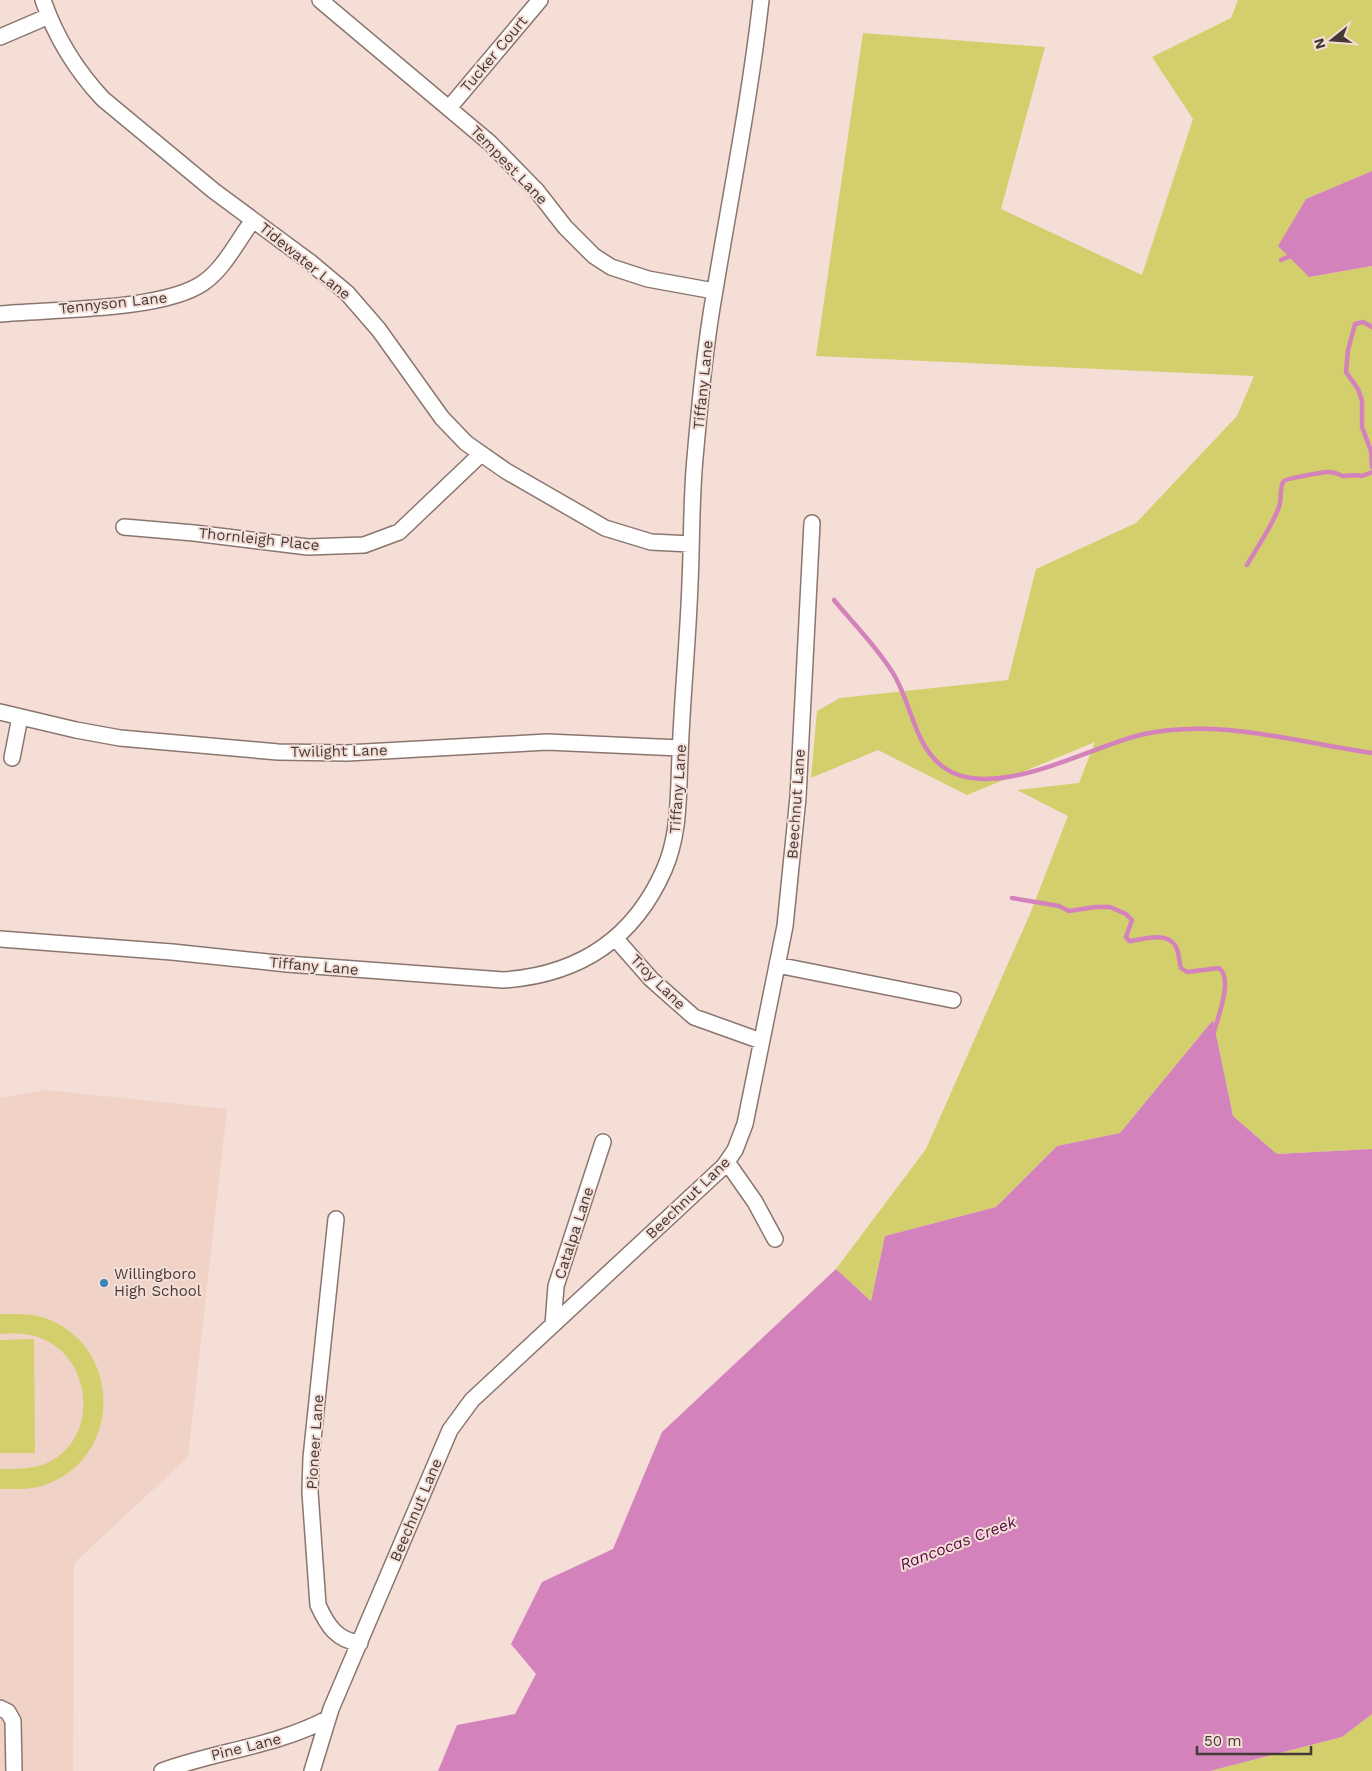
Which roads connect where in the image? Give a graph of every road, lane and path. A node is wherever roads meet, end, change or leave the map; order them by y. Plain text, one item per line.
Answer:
1 (43, 0) edge
2 (320, 0) edge
3 (540, 0) edge
4 (761, 0) edge
5 (49, 16) junction
6 (0, 37) edge
7 (448, 108) junction
8 (253, 220) junction
9 (714, 291) junction
10 (0, 314) edge
11 (481, 454) junction
12 (812, 523) dead end
13 (124, 527) dead end
14 (691, 544) junction
15 (0, 712) edge
16 (20, 717) junction
17 (680, 748) junction
18 (12, 758) dead end
19 (0, 938) edge
20 (615, 938) junction
21 (778, 965) junction
22 (953, 1000) dead end
23 (761, 1040) junction
24 (603, 1142) dead end
25 (727, 1162) junction
26 (336, 1219) dead end
27 (775, 1239) dead end
28 (553, 1325) junction
29 (360, 1644) junction
30 (0, 1708) edge
31 (327, 1719) junction
32 (14, 1771) edge
33 (162, 1771) edge
34 (312, 1771) edge

1 - 5 street, Tidewater Lane
2 - 7 street, Tempest Lane
3 - 7 street, Tucker Court
4 - 9 street, Tiffany Lane
5 - 6 street
5 - 8 street, Tidewater Lane
7 - 9 street, Tempest Lane
8 - 10 street, Tennyson Lane
8 - 11 street, Tidewater Lane
9 - 14 street, Tiffany Lane
11 - 13 street, Thornleigh Place
11 - 14 street, Tidewater Lane
12 - 21 street, Beechnut Lane
14 - 17 street, Tiffany Lane
15 - 16 street, Twilight Lane
16 - 17 street, Twilight Lane
16 - 18 street
17 - 20 street, Tiffany Lane
19 - 20 street, Tiffany Lane
20 - 23 street, Troy Lane
21 - 22 street
21 - 23 street, Beechnut Lane
23 - 25 street, Beechnut Lane
24 - 28 street, Catalpa Lane
25 - 27 street
25 - 28 street, Beechnut Lane
26 - 29 street, Pioneer Lane
28 - 29 street, Beechnut Lane
29 - 31 street, Beechnut Lane
30 - 32 street
31 - 33 street, Pine Lane
31 - 34 street, Beechnut Lane

